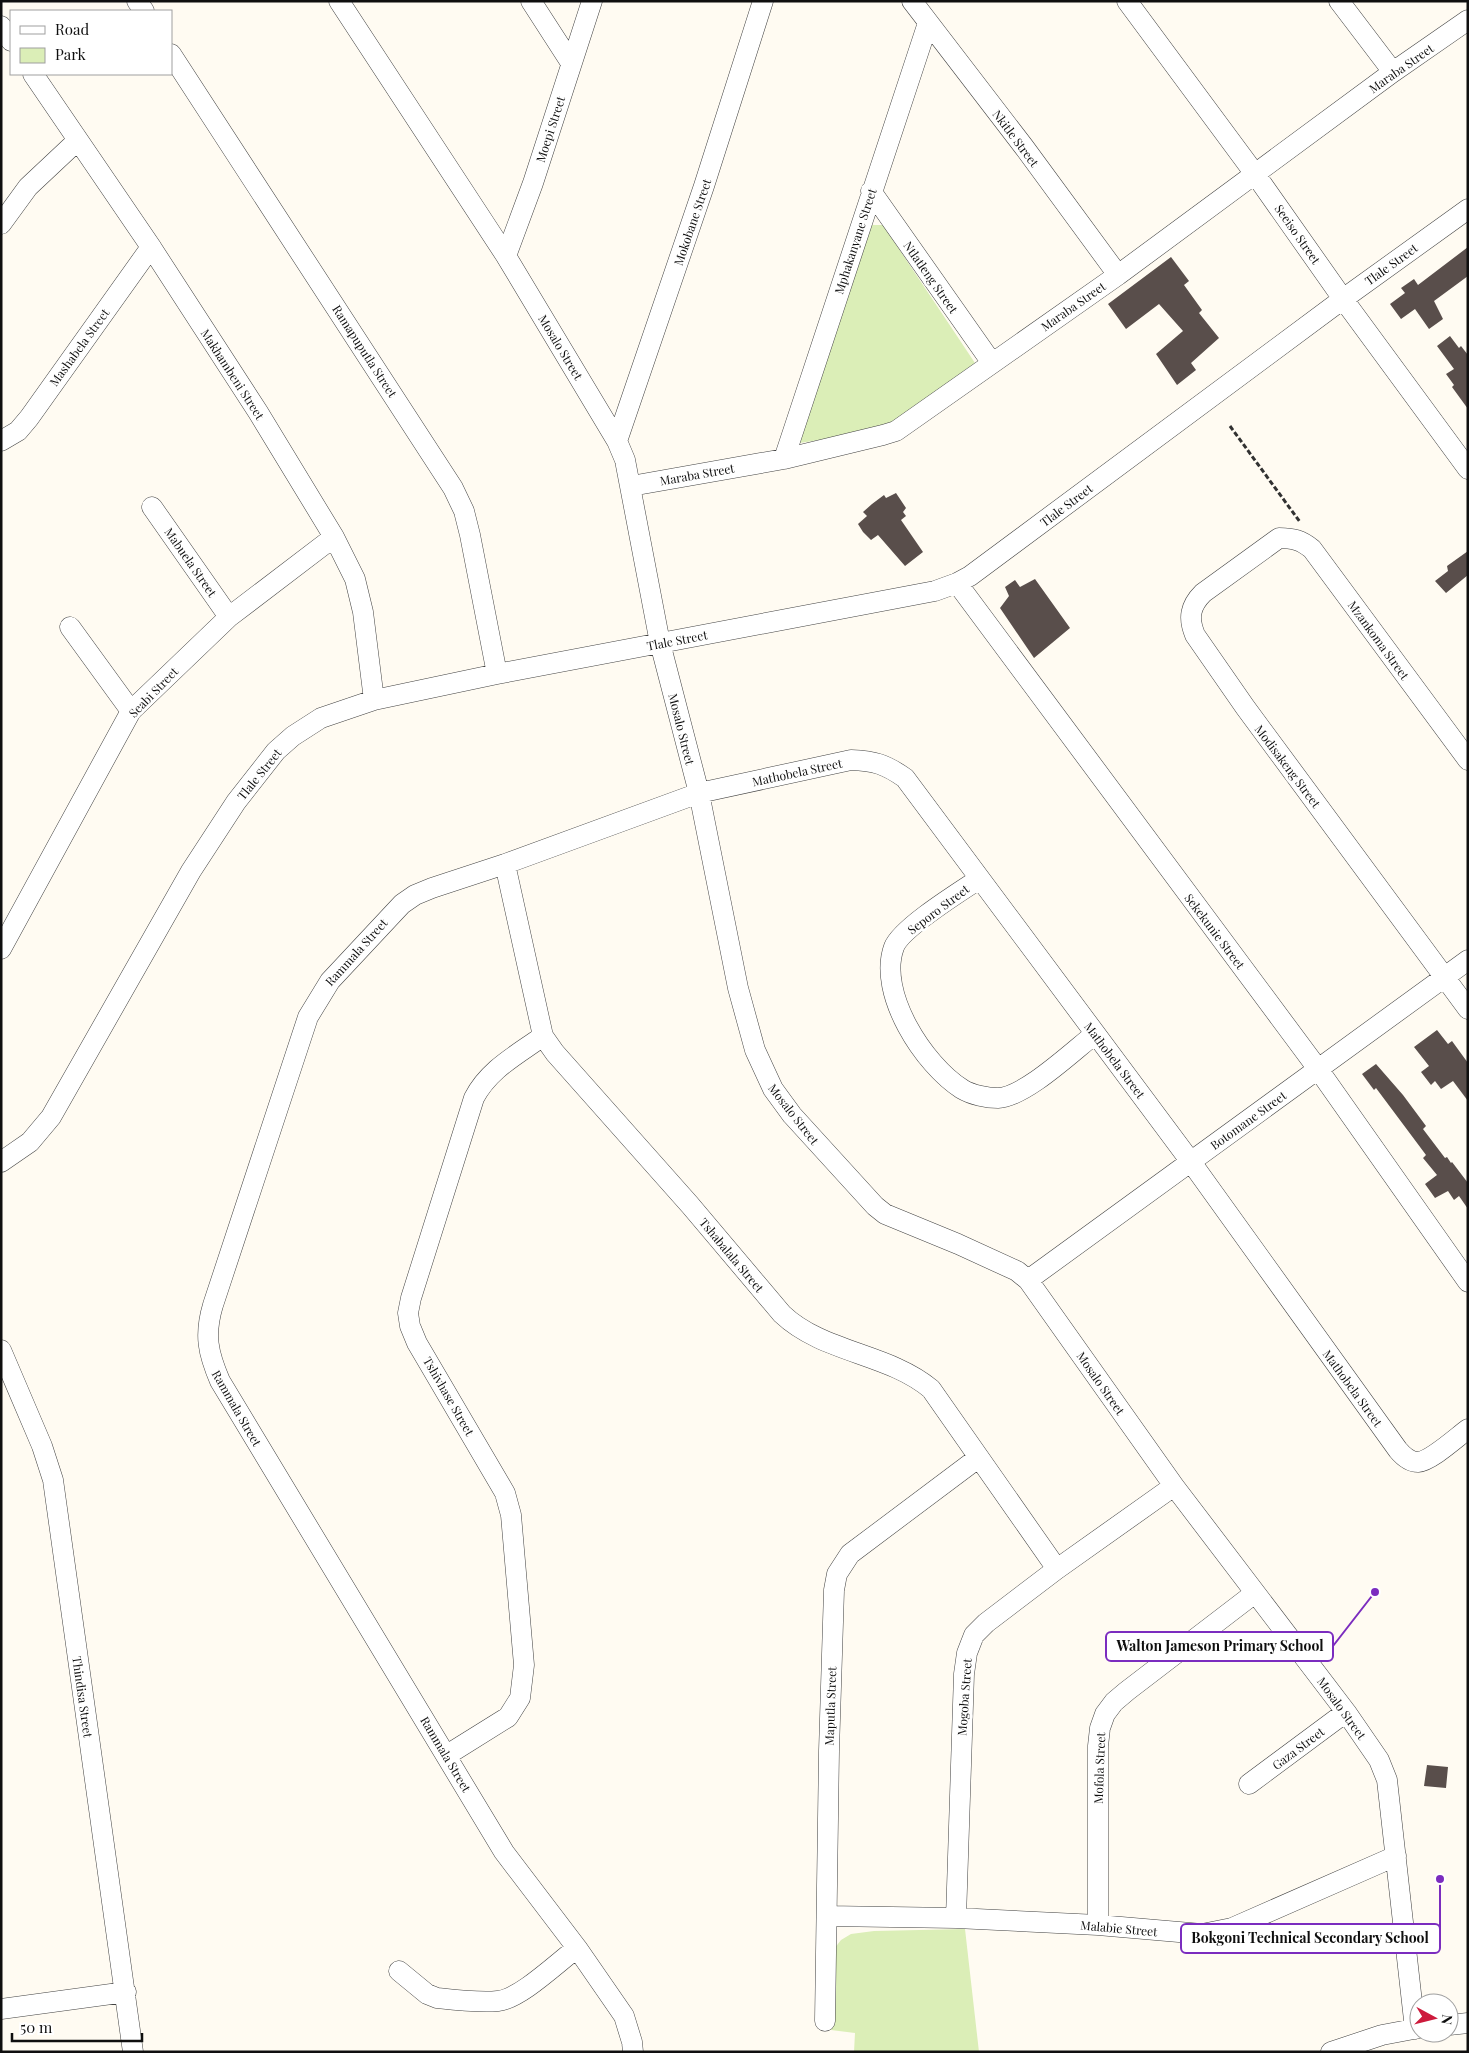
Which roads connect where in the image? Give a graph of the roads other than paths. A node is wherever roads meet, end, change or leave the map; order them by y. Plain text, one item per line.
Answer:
1 (339, 1) edge
2 (531, 1) edge
3 (592, 1) edge
4 (763, 1) edge
5 (912, 1) edge
6 (1126, 1) edge
7 (1339, 1) edge
8 (1468, 20) edge
9 (928, 23) junction
10 (1, 26) edge
11 (10, 40) edge
12 (172, 56) edge
13 (571, 63) junction
14 (1393, 72) junction
15 (34, 75) edge
16 (77, 141) junction
17 (1255, 174) junction
18 (871, 191) junction
19 (1468, 208) edge
20 (1, 224) edge
21 (151, 247) junction
22 (506, 256) junction
23 (1118, 275) junction
24 (1343, 299) junction
25 (992, 363) junction
26 (1, 441) edge
27 (617, 441) junction
28 (784, 459) junction
29 (1468, 468) edge
30 (631, 486) junction
31 (152, 507) dead end
32 (334, 537) junction
33 (1279, 538) joint
34 (957, 584) junction
35 (230, 617) junction
36 (70, 627) dead end
37 (660, 643) junction
38 (497, 674) junction
39 (374, 700) junction
40 (131, 711) junction
41 (1468, 760) edge
42 (698, 793) junction
43 (505, 864) junction
44 (979, 878) junction
45 (9, 913) edge
46 (1, 949) edge
47 (1468, 960) edge
48 (1445, 976) junction
49 (1468, 1009) edge
50 (1095, 1034) junction
51 (543, 1036) junction
52 (1318, 1069) junction
53 (1, 1162) edge
54 (1191, 1162) junction
55 (1028, 1280) junction
56 (1468, 1282) edge
57 (3, 1357) edge
58 (1468, 1429) edge
59 (978, 1458) junction
60 (1174, 1486) junction
61 (1057, 1569) junction
62 (1255, 1592) junction
63 (1346, 1712) junction
64 (447, 1755) junction
65 (1249, 1784) dead end
66 (1396, 1856) junction
67 (827, 1916) junction
68 (956, 1918) junction
69 (1098, 1925) junction
70 (577, 1948) junction
71 (399, 1971) dead end
72 (126, 1992) junction
73 (1413, 1993) edge
74 (1, 2010) edge
75 (825, 2021) dead end
76 (1409, 2030) edge
77 (133, 2052) edge
78 (633, 2052) edge
79 (1330, 2052) edge

1 - 22 street, Mosalo Street
2 - 13 street
3 - 13 street, Moepi Street
4 - 27 street, Mokobane Street
5 - 9 street, Nkitle Street
6 - 17 street, Seeiso Street
7 - 14 street
8 - 14 street, Maraba Street
9 - 18 street, Mphakanyane Street
9 - 23 street, Nkitle Street
10 - 11 street
12 - 38 street, Ramapuputla Street
13 - 22 street, Moepi Street
14 - 17 street, Maraba Street
15 - 16 street, Makhambeni Street
16 - 20 street
16 - 21 street, Makhambeni Street
17 - 23 street, Maraba Street
17 - 24 street, Seeiso Street
18 - 25 street, Ntlatleng Street
18 - 28 street, Mphakanyane Street
19 - 24 street, Tlale Street
21 - 26 street, Mashabela Street
21 - 32 street, Makhambeni Street
22 - 27 street, Mosalo Street
23 - 25 street, Maraba Street
24 - 29 street, Seeiso Street
24 - 34 street, Tlale Street
25 - 28 street, Maraba Street
27 - 30 street, Mosalo Street
28 - 30 street, Maraba Street
30 - 37 street, Mosalo Street
31 - 35 street, Mabuela Street
32 - 35 street, Seabi Street
32 - 39 street, Makhambeni Street
33 - 41 street, Mzankoma Street
33 - 48 street, Modisakeng Street
34 - 37 street, Tlale Street
34 - 52 street, Sekekunie Street
35 - 40 street, Seabi Street
36 - 40 street
37 - 38 street, Tlale Street
37 - 42 street, Mosalo Street
38 - 39 street, Tlale Street
39 - 53 street, Tlale Street
40 - 45 street, Seabi Street
42 - 43 street, Rammala Street
42 - 44 street, Mathobela Street
42 - 55 street, Mosalo Street
43 - 51 street, Tshabalala Street
43 - 64 street, Rammala Street
44 - 50 street, Mathobela Street
44 - 50 street, Seporo Street
45 - 46 street, Seabi Street
47 - 48 street, Botomane Street
48 - 49 street, Modisakeng Street
48 - 52 street, Botomane Street
50 - 54 street, Mathobela Street
51 - 59 street, Tshabalala Street
51 - 64 street, Tshivhase Street
52 - 54 street, Botomane Street
52 - 56 street, Sekekunie Street
54 - 55 street, Botomane Street
54 - 58 street, Mathobela Street
55 - 60 street, Mosalo Street
57 - 72 street, Thindisa Street
59 - 61 street, Tshabalala Street
59 - 67 street, Maputla Street
60 - 61 street, Mogoba Street
60 - 62 street, Mosalo Street
61 - 68 street, Mogoba Street
62 - 63 street, Mosalo Street
62 - 69 street, Mofola Street
63 - 65 street, Gaza Street
63 - 66 street, Mosalo Street
64 - 70 street, Rammala Street
66 - 69 street, Malabie Street
66 - 73 street, Mosalo Street
67 - 68 street, Malabie Street
67 - 75 street, Maputla Street
68 - 69 street, Malabie Street
70 - 71 street
70 - 78 street, Rammala Street
72 - 74 street
72 - 77 street, Thindisa Street
76 - 79 street

